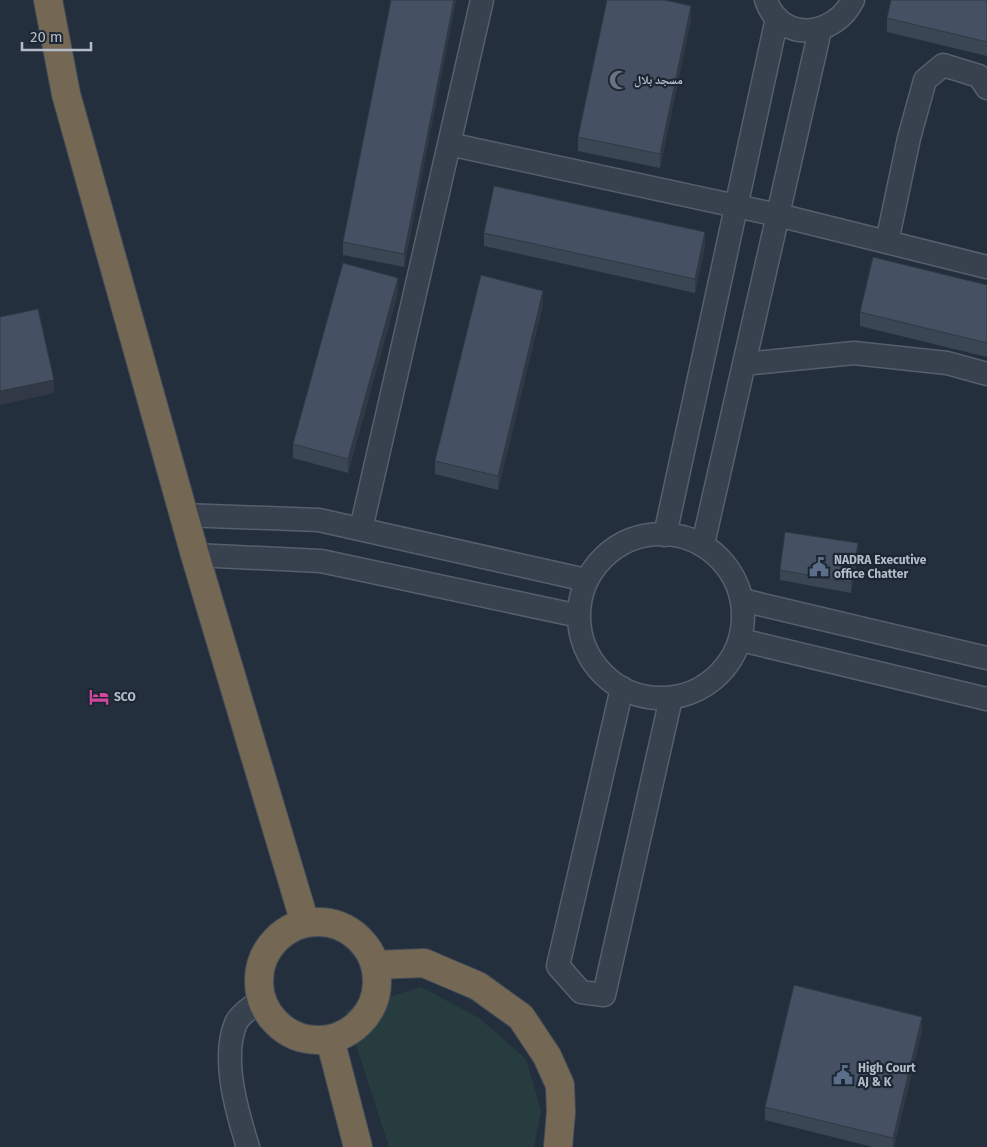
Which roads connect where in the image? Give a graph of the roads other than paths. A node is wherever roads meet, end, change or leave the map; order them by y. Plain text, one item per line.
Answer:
1 (48, 0) edge
2 (482, 0) edge
3 (853, 0) edge
4 (772, 9) edge
5 (820, 30) junction
6 (987, 88) edge
7 (449, 144) junction
8 (736, 207) junction
9 (778, 215) junction
10 (887, 242) junction
11 (980, 265) edge
12 (744, 364) junction
13 (987, 374) edge
14 (184, 515) junction
15 (361, 530) junction
16 (665, 535) junction
17 (703, 544) junction
18 (195, 555) junction
19 (586, 580) junction
20 (742, 600) junction
21 (579, 616) junction
22 (741, 640) junction
23 (987, 658) edge
24 (622, 688) junction
25 (671, 698) junction
26 (987, 699) edge
27 (305, 923) junction
28 (375, 966) junction
29 (262, 999) junction
30 (330, 1038) junction
31 (248, 1147) edge
32 (358, 1147) edge
33 (558, 1147) edge

1 - 14 highway
2 - 7 street
3 - 5 street
4 - 5 street
4 - 8 street
5 - 9 street
6 - 10 street
7 - 8 street
7 - 15 street
8 - 9 street
8 - 16 street
9 - 10 street
9 - 12 street
10 - 11 street
12 - 13 street
12 - 17 street
14 - 15 street
14 - 18 highway
15 - 19 street
16 - 17 street
16 - 19 street
17 - 20 street
18 - 21 street
18 - 27 highway
19 - 21 street
20 - 22 street
20 - 23 street
21 - 24 street
22 - 25 street
22 - 26 street
24 - 25 street
24 - 25 street
27 - 28 highway
27 - 29 highway
28 - 30 highway
28 - 33 highway
29 - 30 highway
29 - 31 street
30 - 32 highway

